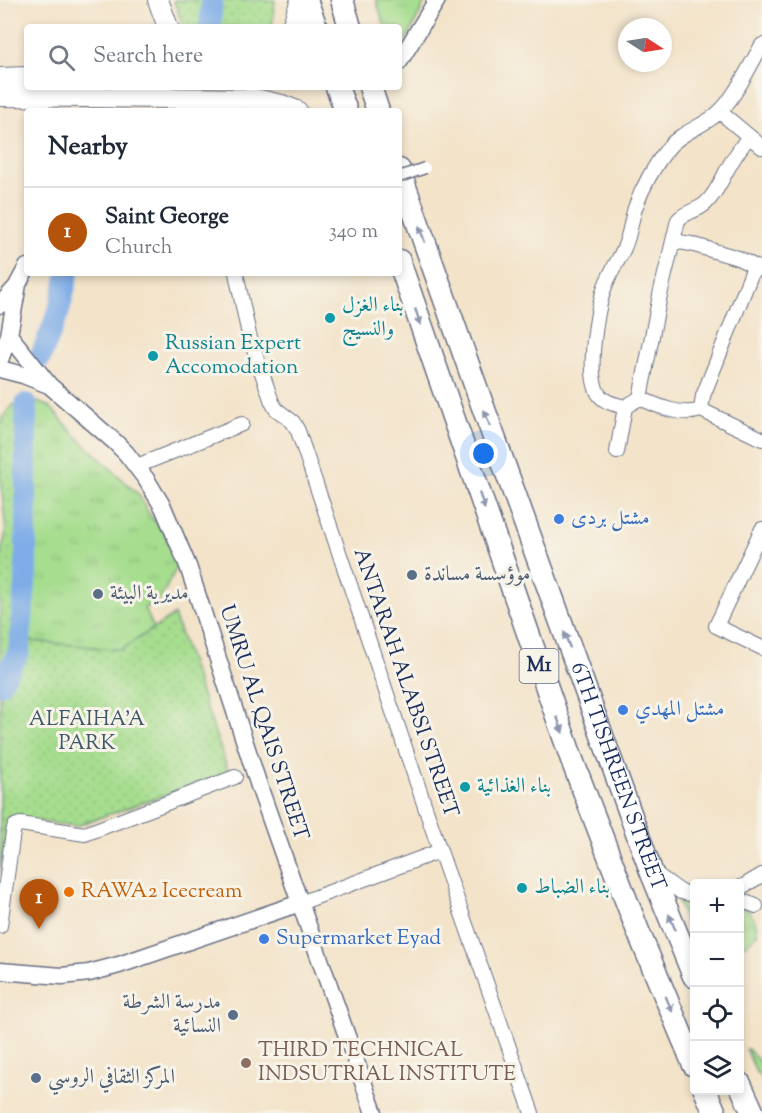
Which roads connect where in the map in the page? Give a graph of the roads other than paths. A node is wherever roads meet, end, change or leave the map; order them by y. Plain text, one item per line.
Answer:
1 (158, 0) edge
2 (301, 0) edge
3 (306, 0) edge
4 (342, 0) edge
5 (437, 0) edge
6 (167, 24) edge
7 (293, 24) edge
8 (314, 24) edge
9 (349, 24) edge
10 (762, 45) edge
11 (402, 57) edge
12 (24, 77) edge
13 (0, 78) edge
14 (338, 90) edge
15 (372, 90) edge
16 (165, 92) edge
17 (0, 96) edge
18 (41, 103) edge
19 (289, 108) edge
20 (345, 108) edge
21 (377, 108) edge
22 (720, 112) junction
23 (749, 136) junction
24 (762, 147) edge
25 (425, 168) dead end
26 (402, 176) edge
27 (402, 178) edge
28 (674, 241) junction
29 (758, 269) edge
30 (402, 270) edge
31 (24, 273) edge
32 (237, 276) edge
33 (18, 284) junction
34 (0, 305) edge
35 (5, 329) edge
36 (0, 360) edge
37 (0, 369) edge
38 (49, 386) junction
39 (640, 398) junction
40 (625, 407) junction
41 (700, 410) junction
42 (242, 424) dead end
43 (762, 439) edge
44 (617, 452) dead end
45 (137, 466) junction
46 (762, 529) edge
47 (762, 648) edge
48 (235, 777) dead end
49 (440, 850) junction
50 (651, 870) junction
51 (762, 875) edge
52 (744, 886) edge
53 (690, 894) edge
54 (300, 903) junction
55 (0, 926) edge
56 (689, 948) edge
57 (0, 971) edge
58 (690, 1055) edge
59 (744, 1093) edge
60 (374, 1113) edge
61 (532, 1113) edge
62 (753, 1113) edge

1 - 6 main road
2 - 7 main road
3 - 8 highway
4 - 9 highway
5 - 11 street
10 - 22 street
12 - 13 main road
14 - 20 highway
15 - 21 highway
16 - 18 main road
16 - 19 main road
17 - 18 main road
22 - 23 street
22 - 40 street
23 - 24 street
23 - 28 street
25 - 26 street, bridge
50 -> 27 highway, 6TH TISHREEN STREET / M1
28 - 29 street
28 - 39 street
29 - 41 street
30 -> 58 highway, 6TH TISHREEN STREET / M1
31 - 33 street
32 - 49 street, ANTARAH ALABSI STREET
33 - 34 street
33 - 35 street
35 - 36 street
35 - 38 street, UMRU AL QAIS STREET
37 - 38 street, UMRU AL QAIS STREET
38 - 45 street, UMRU AL QAIS STREET
39 - 40 street
39 - 41 street
40 - 44 street
41 - 43 street
42 - 45 street
45 - 54 street, UMRU AL QAIS STREET
46 - 47 street
48 - 55 street
49 - 54 street
49 - 61 street, ANTARAH ALABSI STREET
50 - 53 street
56 -> 50 highway, 6TH TISHREEN STREET / M1
51 - 52 street
54 - 57 street
54 - 60 street, UMRU AL QAIS STREET
59 - 62 highway

